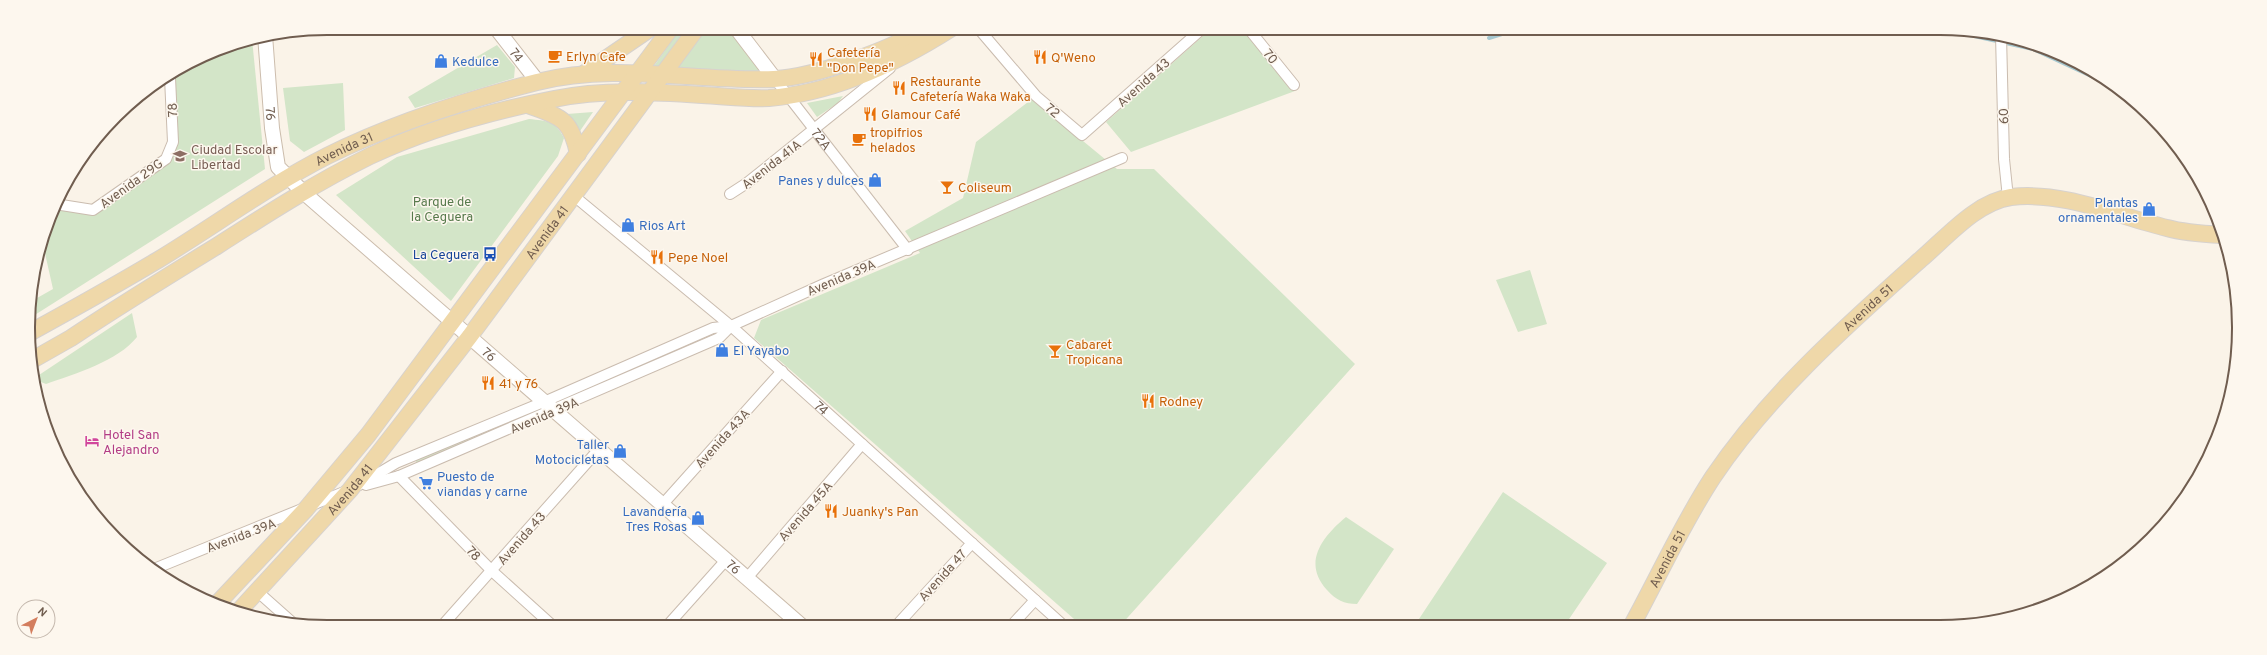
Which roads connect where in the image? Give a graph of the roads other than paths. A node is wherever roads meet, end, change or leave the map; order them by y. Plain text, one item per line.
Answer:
1 (501, 35) edge
2 (642, 35) edge
3 (666, 35) edge
4 (692, 35) edge
5 (741, 35) edge
6 (914, 35) edge
7 (940, 35) edge
8 (984, 35) edge
9 (1195, 35) edge
10 (1254, 35) edge
11 (265, 42) edge
12 (2001, 42) edge
13 (904, 56) junction
14 (585, 73) junction
15 (639, 73) junction
16 (663, 73) junction
17 (775, 79) junction
18 (170, 81) edge
19 (538, 82) junction
20 (1294, 85) dead end
21 (623, 93) junction
22 (648, 93) junction
23 (789, 95) junction
24 (528, 105) junction
25 (815, 129) junction
26 (1082, 135) joint
27 (173, 142) joint
28 (578, 154) junction
29 (1122, 158) dead end
30 (287, 178) junction
31 (730, 194) dead end
32 (298, 195) junction
33 (574, 196) junction
34 (2008, 198) junction
35 (62, 205) edge
36 (2217, 235) edge
37 (908, 250) junction
38 (453, 321) junction
39 (731, 326) junction
40 (35, 330) edge
41 (470, 336) junction
42 (37, 357) edge
43 (782, 371) junction
44 (551, 406) junction
45 (862, 444) junction
46 (600, 448) junction
47 (399, 476) junction
48 (350, 490) junction
49 (663, 504) junction
50 (306, 509) junction
51 (972, 543) junction
52 (726, 560) junction
53 (159, 567) edge
54 (492, 571) junction
55 (747, 578) junction
56 (258, 592) junction
57 (221, 600) edge
58 (1035, 600) junction
59 (243, 607) edge
60 (286, 616) edge
61 (447, 620) edge
62 (546, 620) edge
63 (672, 620) edge
64 (795, 620) edge
65 (901, 620) edge
66 (1017, 620) edge
67 (1057, 620) edge
68 (1635, 620) edge

1 - 19 street, 74
2 - 14 main road
3 - 15 main road
4 - 16 main road
5 - 17 street, 72A
6 - 17 main road
7 - 13 main road
8 - 26 street, 72
9 - 26 street, Avenida 43
10 - 20 street, 70
11 - 30 street, 76
12 - 34 street, 60
13 - 23 main road
13 - 25 street, Avenida 41A
14 - 15 main road, Avenida 31
14 - 19 main road, Avenida 31
15 - 16 main road
15 - 21 main road, Avenida 41
16 - 17 main road
16 - 22 main road
17 - 23 street, 72A
18 - 27 street, 78
19 - 30 main road, Avenida 31
21 - 22 main road, Avenida 31
21 - 24 main road, Avenida 31
21 - 28 main road, Avenida 41
22 - 23 main road
22 - 33 main road, Avenida 41
23 - 25 street, 72A
24 - 28 main road
24 - 32 main road, Avenida 31
25 - 31 street, Avenida 41A
25 - 37 street, 72A
27 - 35 street, Avenida 29G
28 - 38 main road, Avenida 41
29 - 37 street, Avenida 39A
30 - 32 street, 76
30 - 40 main road, Avenida 31
32 - 38 street, 76
32 - 42 main road, Avenida 31
33 - 39 street, 74
33 - 41 main road, Avenida 41
34 - 36 main road, Avenida 51
34 - 68 main road, Avenida 51
37 - 39 street, Avenida 39A
38 - 41 street, 76
38 - 50 main road, Avenida 41
39 - 43 street, 74
39 - 44 street, Avenida 39A
41 - 44 street, 76
41 - 48 main road, Avenida 41
43 - 45 street, 74
43 - 49 street, Avenida 43A
44 - 46 street, 76
44 - 47 street, Avenida 39A
44 - 48 street, Avenida 39A
45 - 51 street, 74
45 - 55 street, Avenida 45A
46 - 49 street, 76
46 - 54 street, Avenida 43
47 - 48 street, Avenida 39A
47 - 54 street, 78
48 - 50 street, Avenida 39A
48 - 56 main road, Avenida 41
49 - 52 street, 76
50 - 53 street, Avenida 39A
50 - 57 main road, Avenida 41
51 - 58 street, 74
51 - 65 street, Avenida 47
52 - 55 street, 76
52 - 63 street
54 - 61 street, Avenida 43
54 - 62 street, 78
55 - 64 street, 76
56 - 59 main road, Avenida 41
56 - 60 street
58 - 66 street
58 - 67 street, 74

